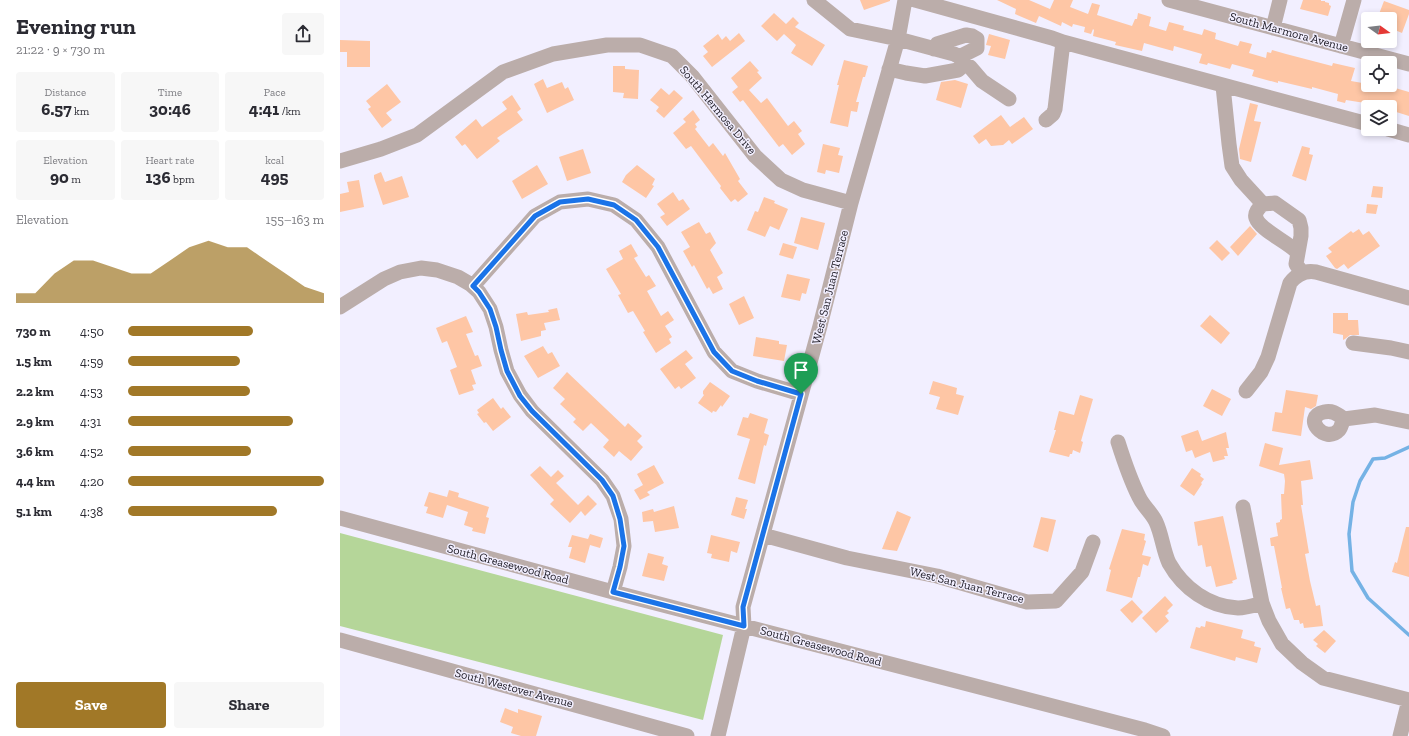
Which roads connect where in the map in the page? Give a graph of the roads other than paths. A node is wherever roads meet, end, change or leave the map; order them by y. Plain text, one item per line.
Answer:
1 (814, 0) edge
2 (905, 0) edge
3 (915, 0) edge
4 (1169, 0) edge
5 (1280, 0) edge
6 (1354, 0) edge
7 (1199, 4) edge
8 (1273, 28) junction
9 (898, 38) junction
10 (1063, 42) junction
11 (1341, 46) junction
12 (934, 49) junction
13 (962, 61) junction
14 (1409, 64) edge
15 (889, 69) junction
16 (1224, 86) junction
17 (1008, 99) dead end
18 (1046, 120) dead end
19 (1361, 122) edge
20 (1397, 132) edge
21 (1409, 135) edge
22 (340, 161) edge
23 (851, 203) junction
24 (1263, 204) junction
25 (1297, 252) junction
26 (1302, 273) junction
27 (473, 286) junction
28 (1409, 298) edge
29 (340, 307) edge
30 (1353, 343) dead end
31 (1409, 352) edge
32 (1246, 392) dead end
33 (801, 394) junction
34 (1344, 419) dead end
35 (1409, 422) edge
36 (1118, 442) dead end
37 (1243, 507) dead end
38 (340, 518) edge
39 (763, 535) junction
40 (1093, 542) dead end
41 (613, 592) junction
42 (1262, 603) junction
43 (744, 626) junction
44 (340, 640) edge
45 (1409, 700) edge
46 (687, 736) edge
47 (718, 736) edge
48 (1163, 736) edge
49 (1400, 736) edge

1 - 9 street
2 - 9 street, West San Juan Terrace
3 - 9 street, West San Juan Terrace
3 - 10 street
4 - 7 street, South Marmora Avenue
5 - 8 street
6 - 11 street
7 - 8 street, South Marmora Avenue
8 - 11 street, South Marmora Avenue
9 - 12 street
9 - 15 street, West San Juan Terrace
10 - 16 street
10 - 18 street
11 - 14 street, South Marmora Avenue
12 - 13 street
12 - 13 street
13 - 15 street
13 - 17 street
15 - 23 street, West San Juan Terrace
16 - 19 street
16 - 24 street
20 - 21 street
22 - 23 street, South Hermosa Drive
23 - 33 street, West San Juan Terrace
24 - 25 street
24 - 25 street
25 - 26 street
26 - 28 street
26 - 32 street
27 - 29 street
27 - 33 street
27 - 41 street
30 - 31 street
33 - 39 street, West San Juan Terrace
34 - 35 street
36 - 42 street
37 - 42 street
38 - 41 street, South Greasewood Road
39 - 40 street, West San Juan Terrace
39 - 43 street, West San Juan Terrace
41 - 43 street, South Greasewood Road
42 - 45 street
43 - 47 street, West San Juan Terrace
43 - 48 street, South Greasewood Road
44 - 46 street, South Westover Avenue
45 - 49 street

